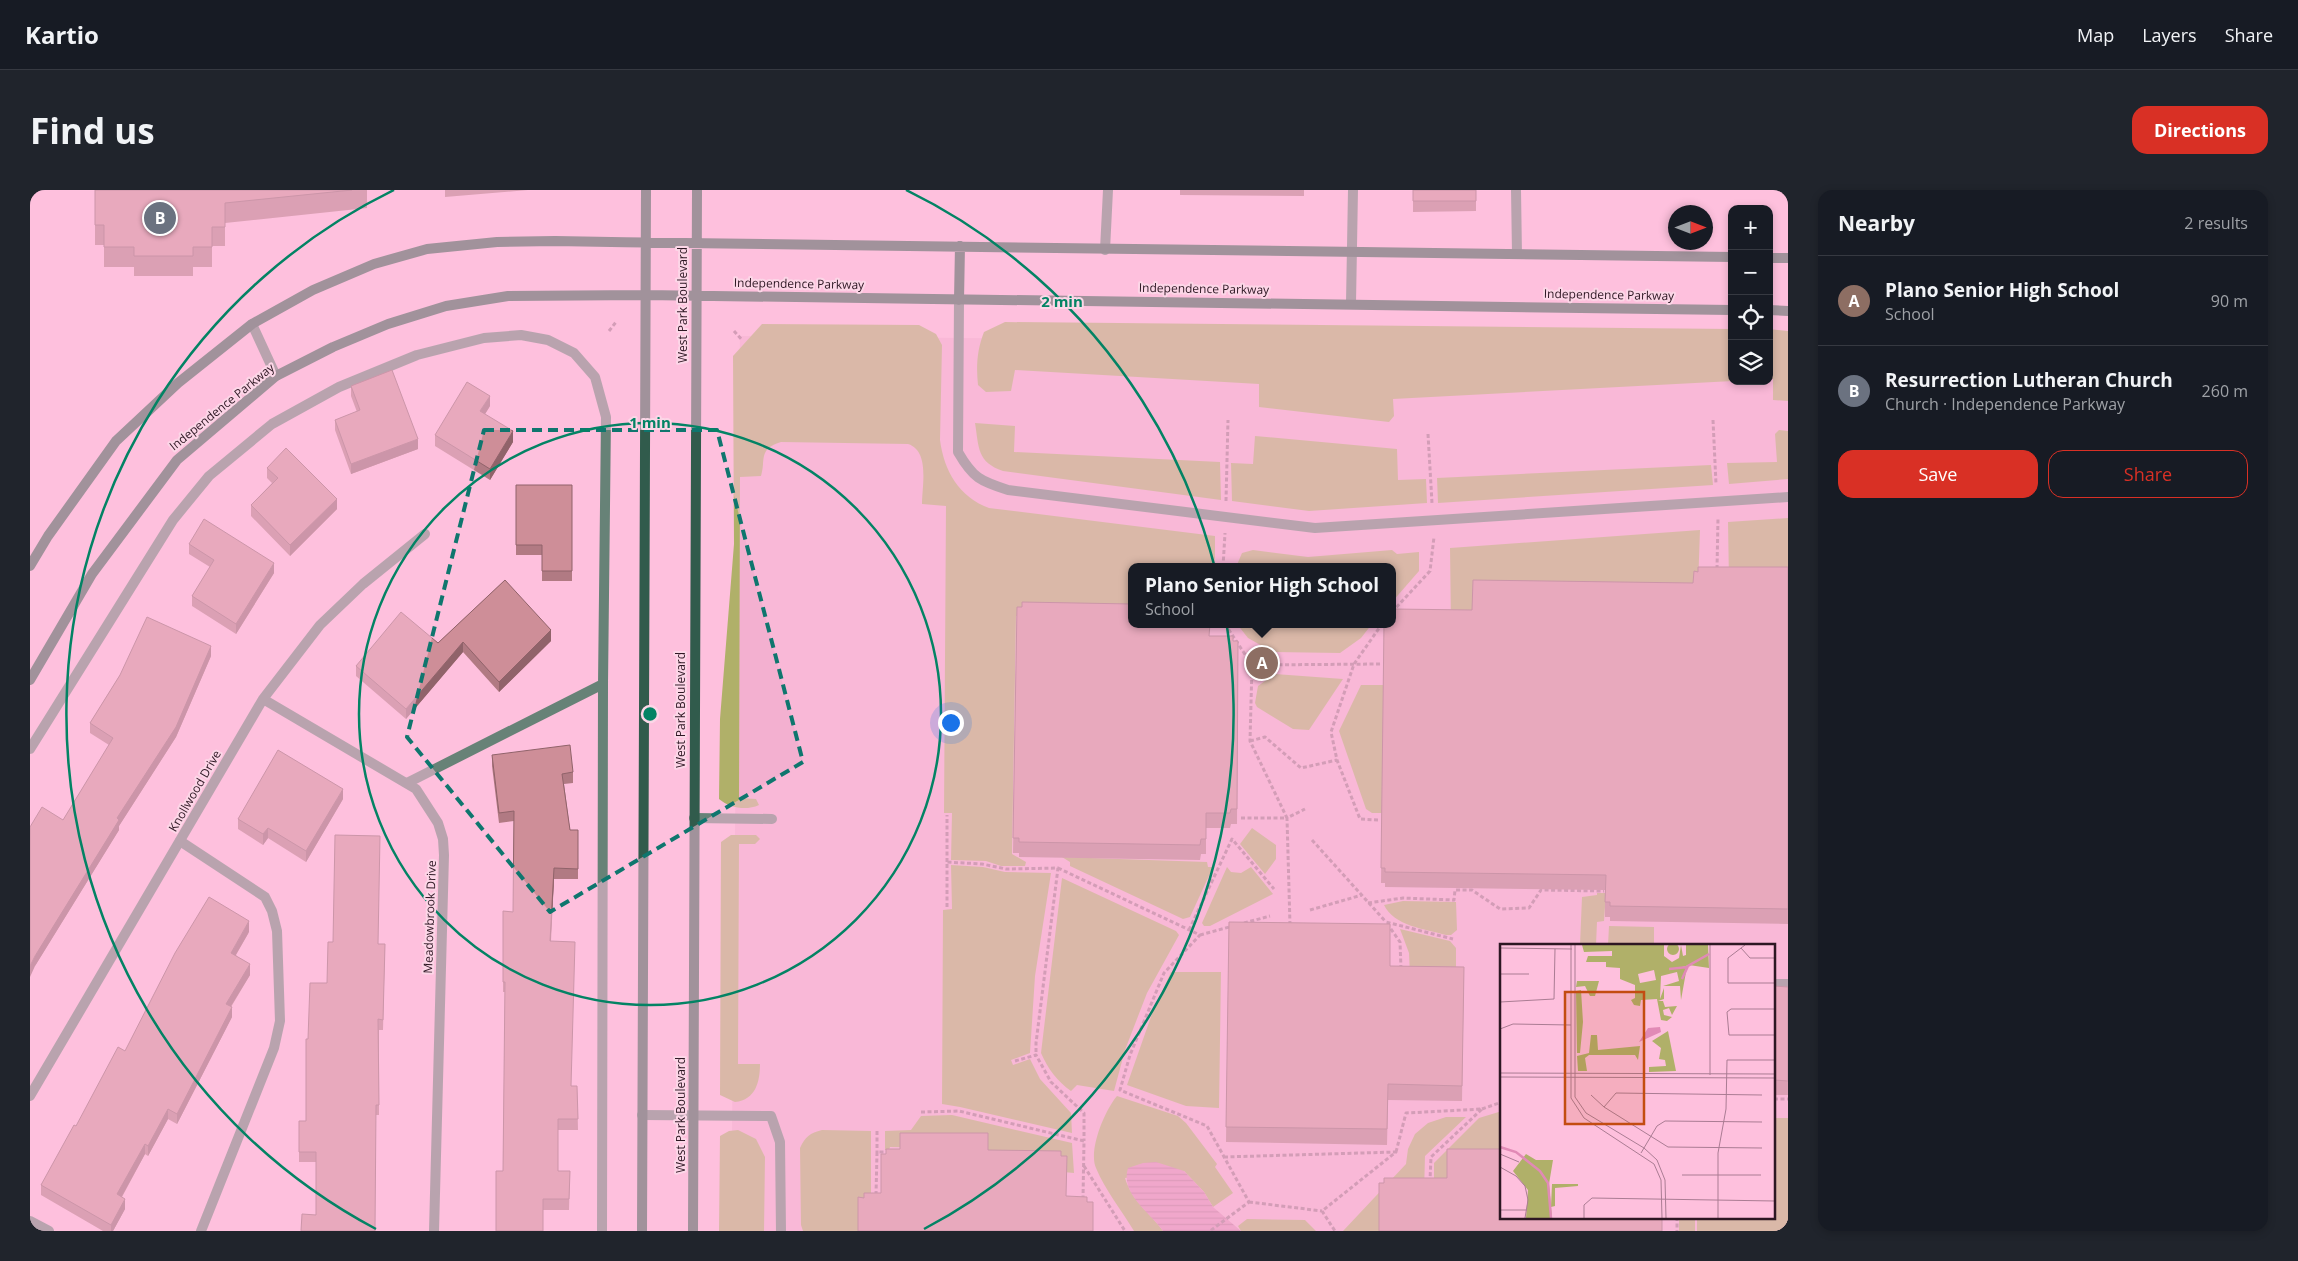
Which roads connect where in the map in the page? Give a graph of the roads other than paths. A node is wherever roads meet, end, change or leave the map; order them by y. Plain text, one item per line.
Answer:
1 (646, 190) edge
2 (697, 190) edge
3 (1108, 190) edge
4 (1353, 190) edge
5 (1516, 190) edge
6 (645, 242) junction
7 (696, 243) junction
8 (960, 246) junction
9 (1105, 250) junction
10 (1352, 251) junction
11 (1517, 254) junction
12 (1728, 257) edge
13 (1773, 258) edge
14 (1788, 258) edge
15 (645, 295) junction
16 (695, 295) junction
17 (959, 300) junction
18 (1351, 303) junction
19 (1728, 310) edge
20 (1773, 310) edge
21 (1788, 311) edge
22 (252, 324) junction
23 (276, 376) junction
24 (1788, 497) edge
25 (425, 534) dead end
26 (30, 566) edge
27 (30, 680) edge
28 (603, 684) junction
29 (263, 699) junction
30 (30, 748) edge
31 (407, 783) junction
32 (694, 818) junction
33 (772, 819) dead end
34 (180, 841) junction
35 (30, 1096) edge
36 (642, 1115) junction
37 (694, 1115) junction
38 (30, 1221) edge
39 (49, 1231) edge
40 (201, 1231) edge
41 (434, 1231) edge
42 (602, 1231) edge
43 (642, 1231) edge
44 (693, 1231) edge
45 (781, 1231) edge

1 - 6 main road
2 - 7 main road, West Park Boulevard
3 - 9 street
4 - 10 street
5 - 11 street
6 - 7 main road
6 - 15 main road
6 - 22 main road
7 - 8 main road
7 - 16 main road, West Park Boulevard
8 - 9 main road
8 - 17 main road
9 - 10 main road
10 - 11 main road
10 - 18 street
11 - 12 main road
13 - 14 main road
15 - 16 main road, Independence Parkway
15 - 23 main road, Independence Parkway
15 - 36 main road
16 - 17 main road, Independence Parkway
16 - 32 main road, West Park Boulevard
17 - 18 main road, Independence Parkway
17 - 24 street
18 - 19 main road, Independence Parkway
20 - 21 main road
22 - 23 street
22 - 26 main road
23 - 27 main road, Independence Parkway
25 - 29 street, Knollwood Drive
28 - 30 street
28 - 31 street
28 - 42 street
29 - 31 street, Meadowbrook Drive
29 - 34 street, Knollwood Drive
31 - 41 street, Meadowbrook Drive
32 - 33 street
32 - 37 main road, West Park Boulevard
34 - 35 street, Knollwood Drive
34 - 40 street
36 - 37 street
36 - 43 main road
37 - 44 main road, West Park Boulevard
37 - 45 street
38 - 39 street

